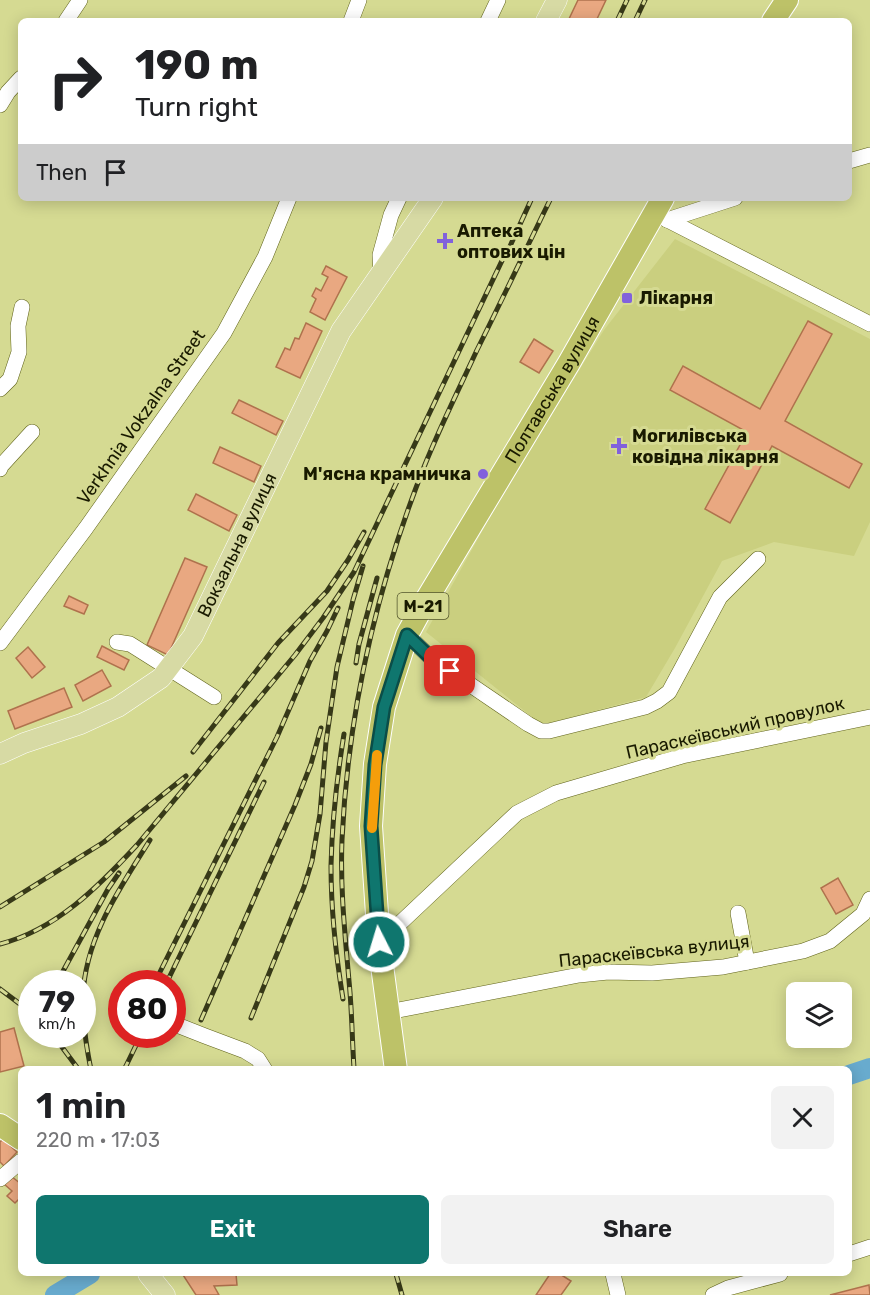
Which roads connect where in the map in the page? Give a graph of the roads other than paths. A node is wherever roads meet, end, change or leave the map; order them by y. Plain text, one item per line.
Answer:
1 (80, 0) edge
2 (498, 0) edge
3 (547, 0) edge
4 (557, 0) edge
5 (567, 0) edge
6 (787, 0) edge
7 (68, 18) edge
8 (489, 18) edge
9 (538, 18) edge
10 (548, 18) edge
11 (558, 18) edge
12 (775, 18) edge
13 (18, 82) edge
14 (4, 99) edge
15 (870, 155) edge
16 (852, 161) edge
17 (288, 201) edge
18 (398, 201) edge
19 (431, 201) edge
20 (716, 201) edge
21 (661, 210) edge
22 (381, 275) junction
23 (22, 307) dead end
24 (870, 324) edge
25 (0, 389) edge
26 (32, 432) dead end
27 (0, 469) edge
28 (758, 560) dead end
29 (407, 635) junction
30 (117, 642) dead end
31 (0, 644) edge
32 (168, 669) junction
33 (214, 698) dead end
34 (870, 717) edge
35 (24, 743) junction
36 (0, 746) edge
37 (0, 754) edge
38 (870, 899) edge
39 (738, 913) dead end
40 (379, 942) junction
41 (747, 962) junction
42 (388, 1012) junction
43 (186, 1029) edge
44 (262, 1066) edge
45 (395, 1066) edge
46 (0, 1125) edge
47 (18, 1137) edge
48 (18, 1164) edge
49 (0, 1179) edge
50 (870, 1247) edge
51 (852, 1253) edge
52 (150, 1276) edge
53 (613, 1276) edge
54 (773, 1276) edge
55 (165, 1295) edge
56 (618, 1295) edge
57 (714, 1295) edge

1 - 7 street
2 - 8 street
3 - 9 main road
4 - 10 main road
5 - 11 street
6 - 12 highway
13 - 14 street
15 - 16 street
17 - 31 street, Verkhnia Vokzalna Street
18 - 22 street
19 - 22 main road, Вокзальна вулиця
20 - 21 street
21 - 24 street
21 - 29 highway, Полтавська вулиця / М-21
22 - 32 main road, Вокзальна вулиця
23 - 25 street
26 - 27 street
28 - 29 street
29 - 40 highway, Полтавська вулиця / М-21
30 - 32 street
32 - 33 street
32 - 35 main road, Вокзальна вулиця
34 - 40 street, Параскеївський провулок
35 - 36 main road, Вокзальна вулиця
35 - 37 main road, Вокзальна вулиця
38 - 41 street, Параскеївська вулиця
39 - 41 street
40 - 42 highway, Полтавська вулиця / М-21
41 - 42 street, Параскеївська вулиця
42 - 45 highway, Полтавська вулиця / М-21
43 - 44 street
46 - 47 highway
48 - 49 street
50 - 51 street
52 - 55 main road
53 - 56 street
54 - 57 street

